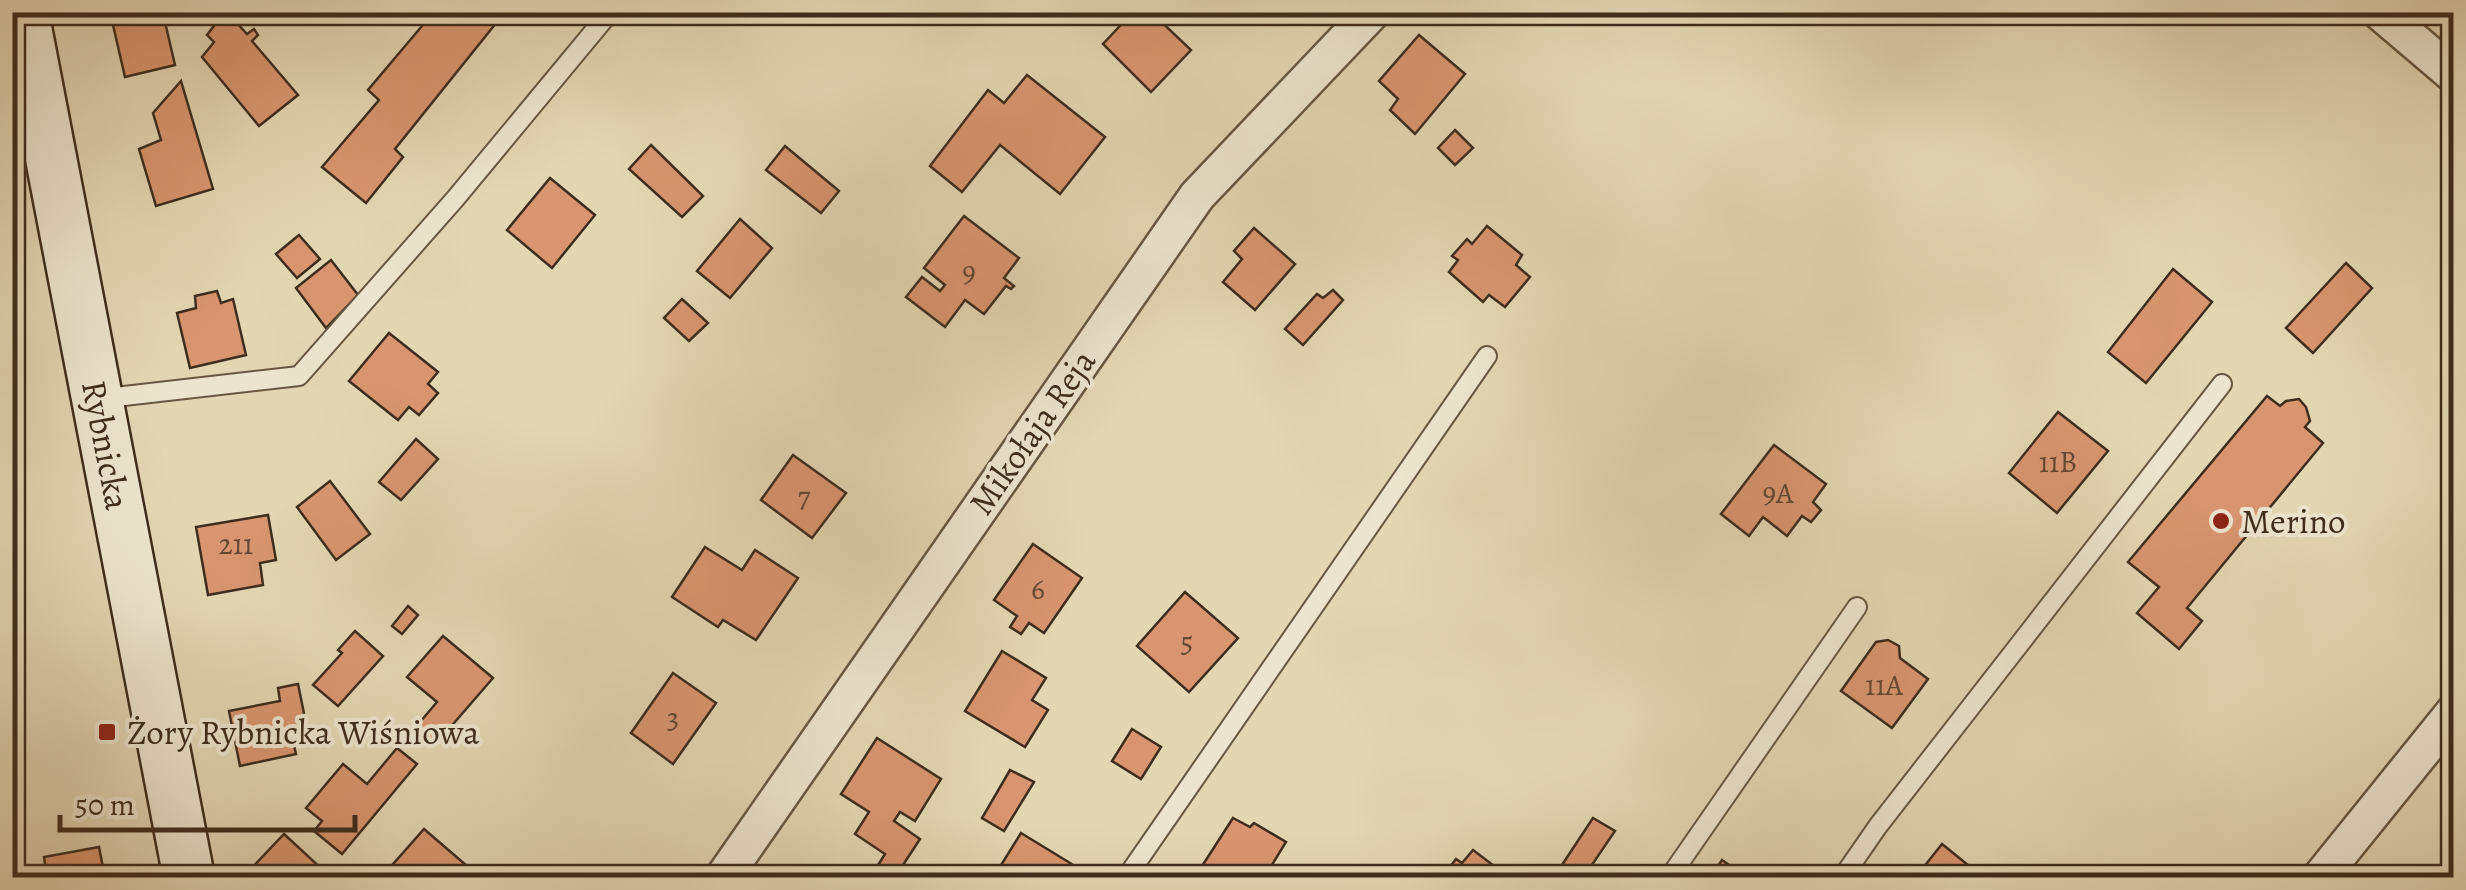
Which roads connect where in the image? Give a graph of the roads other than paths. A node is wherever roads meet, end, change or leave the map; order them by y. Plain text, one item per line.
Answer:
1 (23, 12) edge
2 (610, 12) edge
3 (1372, 12) edge
4 (2380, 12) edge
5 (2454, 75) edge
6 (1487, 356) dead end
7 (2222, 384) dead end
8 (98, 398) junction
9 (1857, 607) dead end
10 (2454, 712) edge
11 (189, 878) edge
12 (723, 878) edge
13 (1126, 878) edge
14 (1669, 878) edge
15 (1842, 878) edge
16 (2320, 878) edge

1 - 8 street, Rybnicka
2 - 8 lane
3 - 12 street, Mikołaja Reja
4 - 5 street
6 - 13 lane
7 - 15 lane
8 - 11 street, Rybnicka
9 - 14 lane
10 - 16 street

